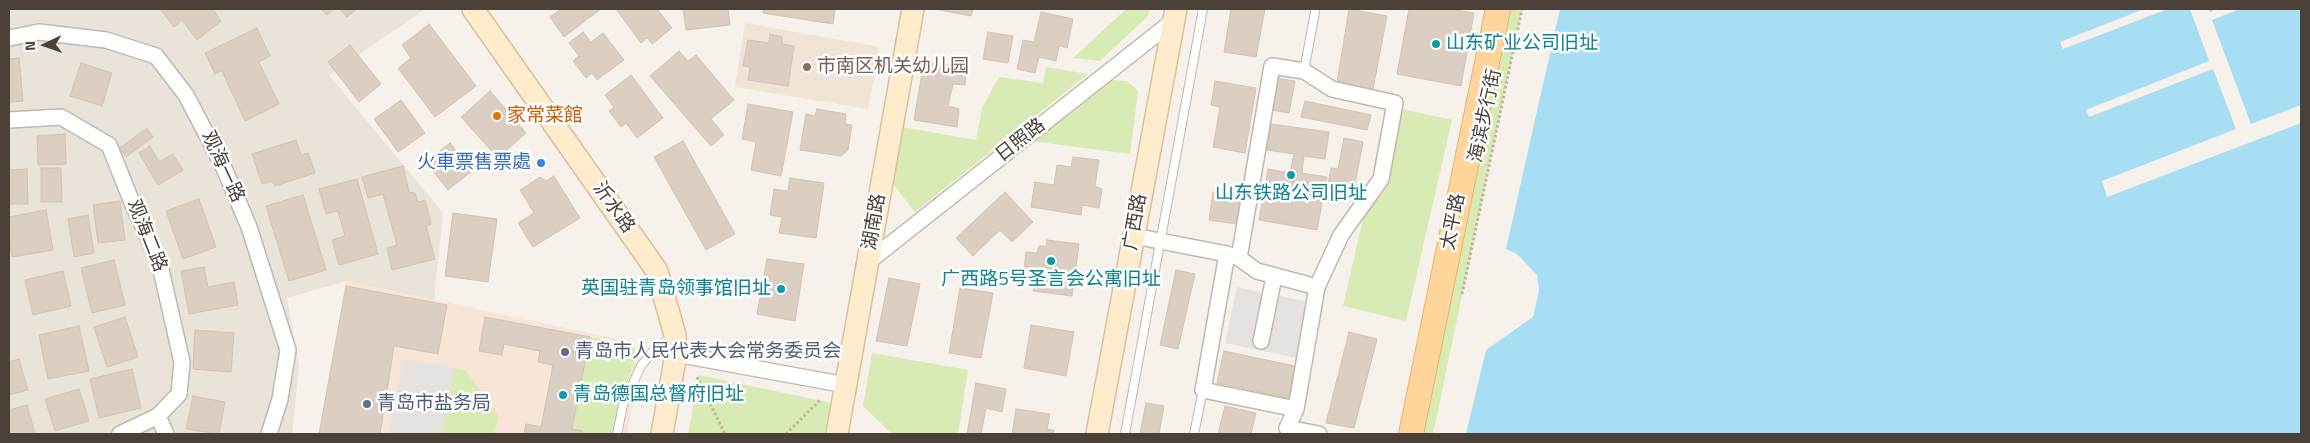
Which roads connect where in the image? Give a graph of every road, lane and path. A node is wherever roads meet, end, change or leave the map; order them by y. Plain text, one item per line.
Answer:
1 (472, 9) edge
2 (913, 9) edge
3 (1203, 9) edge
4 (1498, 9) edge
5 (1522, 9) edge
6 (1315, 12) dead end
7 (1174, 15) edge
8 (9, 38) edge
9 (1304, 71) junction
10 (9, 120) edge
11 (1134, 236) junction
12 (1161, 241) junction
13 (1233, 256) junction
14 (868, 262) junction
15 (1274, 277) junction
16 (1317, 287) junction
17 (1462, 299) dead end
18 (1261, 341) dead end
19 (676, 344) junction
20 (698, 377) dead end
21 (846, 385) junction
22 (1203, 390) junction
23 (821, 399) dead end
24 (1296, 409) junction
25 (158, 416) junction
26 (1286, 431) edge
27 (120, 434) edge
28 (166, 434) edge
29 (268, 434) edge
30 (617, 434) edge
31 (662, 434) edge
32 (725, 434) edge
33 (786, 434) edge
34 (837, 434) edge
35 (1097, 434) edge
36 (1125, 434) edge
37 (1194, 434) edge
38 (1319, 434) edge
39 (1411, 434) edge

1 - 19 street, 沂水路
2 - 14 street, 湖南路
3 - 12 lane, 广西路
4 - 39 main road, 太平路
5 - 17 path, 海滨步行街
6 - 9 lane
7 - 11 street, 广西路
7 - 14 street, 日照路
8 - 29 street, 观海一路
9 - 13 street
9 - 16 street
10 - 25 street, 观海二路
11 - 12 street
11 - 35 street, 广西路
12 - 13 street
12 - 36 lane, 广西路
13 - 15 street
13 - 22 street
14 - 21 street, 湖南路
15 - 16 street
15 - 18 street
16 - 24 street
19 - 21 street
19 - 30 lane
19 - 31 street, 沂水路
20 - 32 path
21 - 34 street, 湖南路
22 - 24 street
22 - 37 lane
23 - 33 path
24 - 26 street
25 - 27 street, 观海二路
25 - 28 street
26 - 38 street

